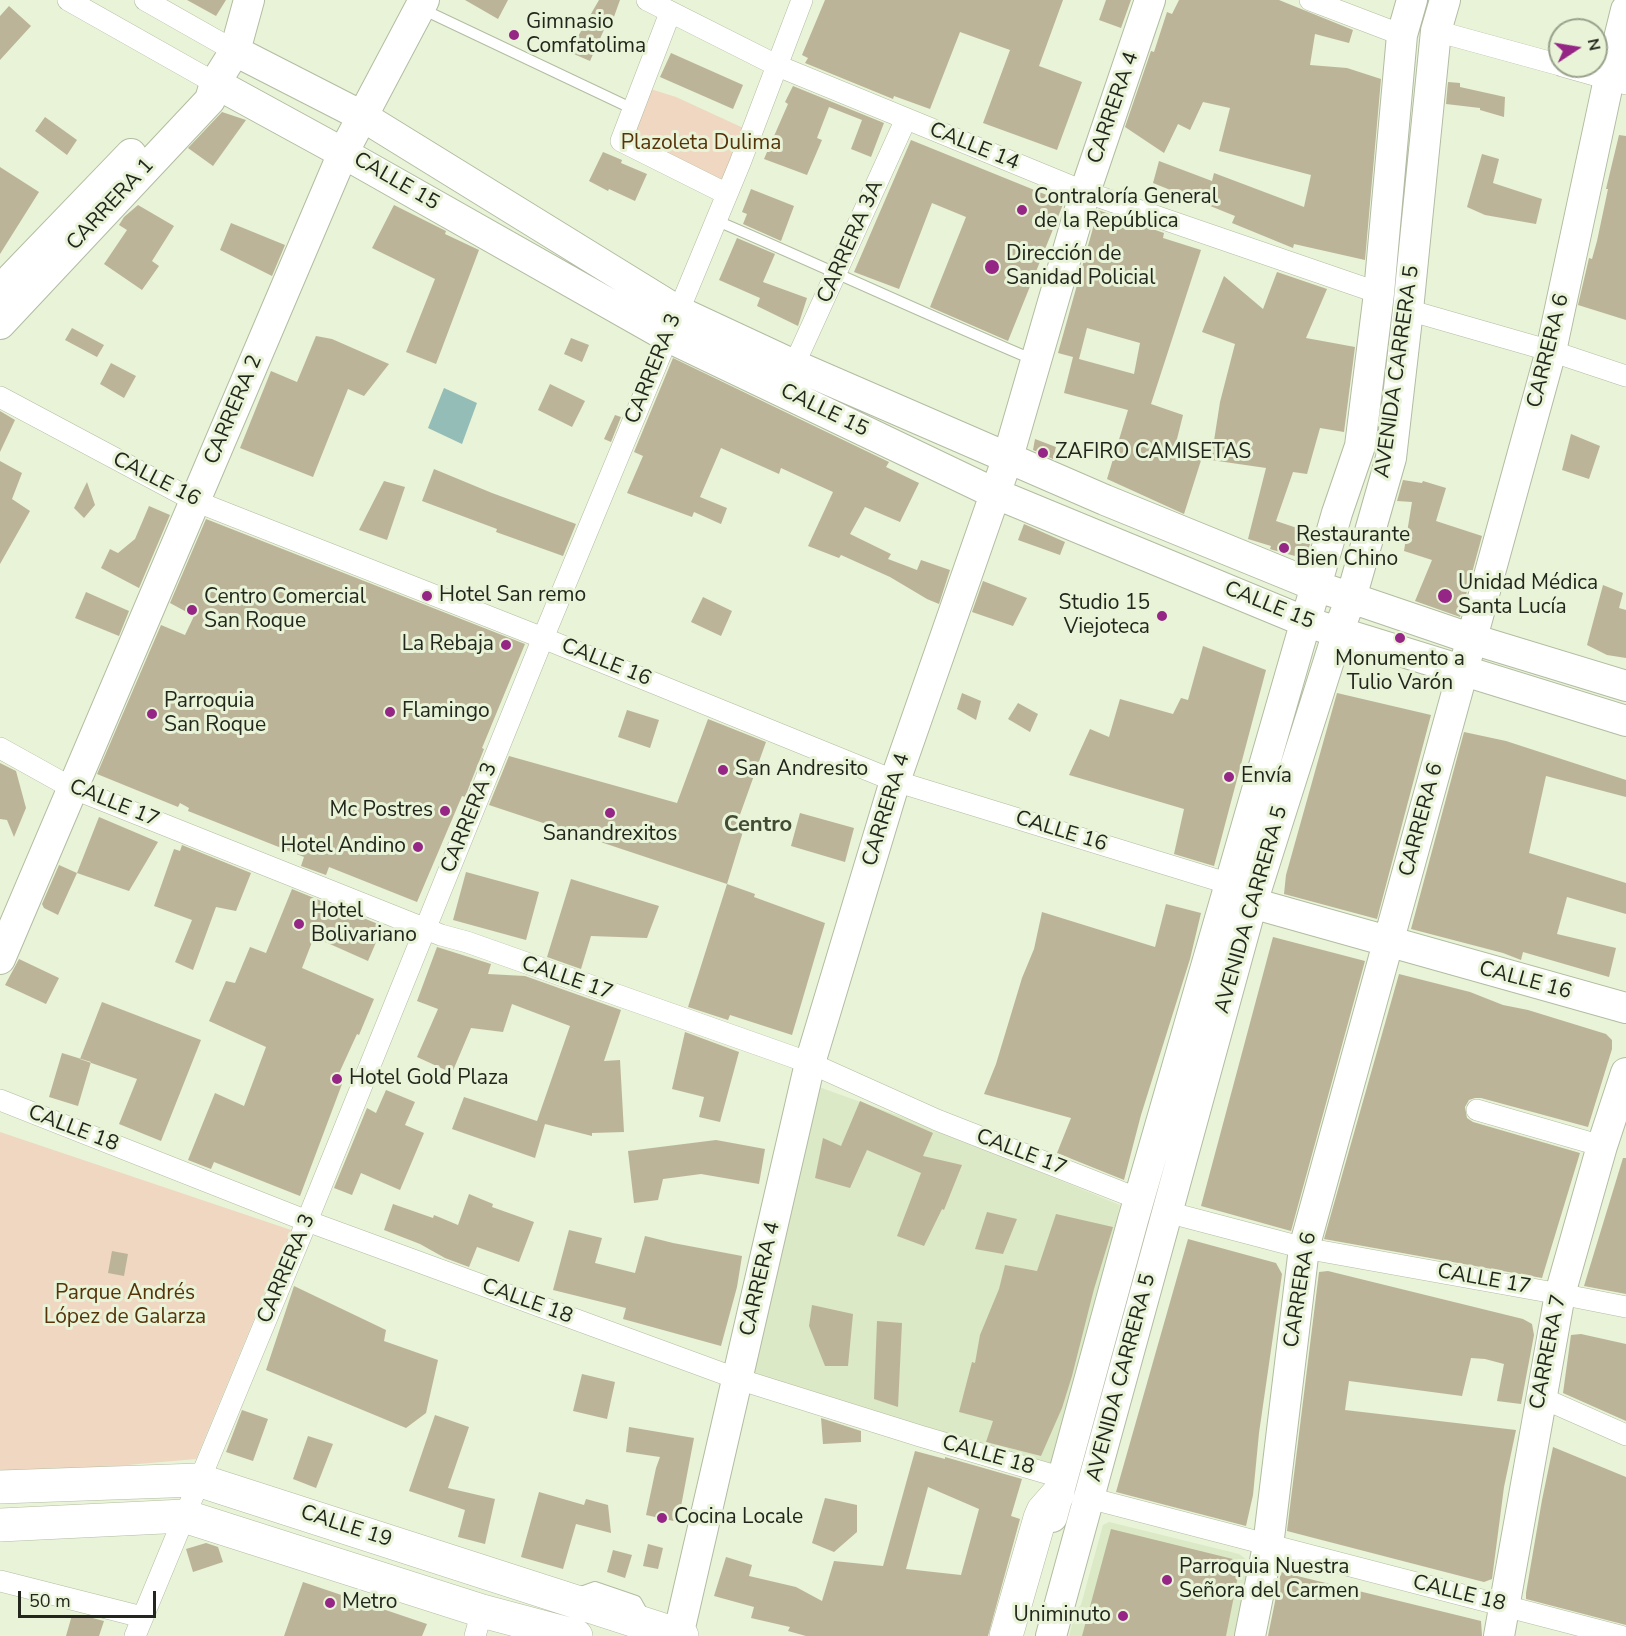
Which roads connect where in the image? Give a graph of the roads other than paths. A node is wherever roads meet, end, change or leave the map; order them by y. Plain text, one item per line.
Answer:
1 (68, 0) edge
2 (145, 0) edge
3 (249, 0) edge
4 (647, 0) edge
5 (802, 0) edge
6 (1150, 0) edge
7 (1310, 0) edge
8 (1412, 0) edge
9 (1445, 0) edge
10 (422, 4) edge
11 (1626, 10) edge
12 (670, 13) junction
13 (1436, 31) junction
14 (1402, 35) junction
15 (235, 51) junction
16 (1548, 62) edge
17 (778, 66) junction
18 (1618, 81) edge
19 (215, 83) junction
20 (633, 109) junction
21 (362, 116) junction
22 (906, 119) junction
23 (343, 153) junction
24 (1085, 192) junction
25 (727, 194) junction
26 (715, 220) junction
27 (838, 273) junction
28 (0, 290) edge
29 (1378, 293) junction
30 (1408, 310) junction
31 (0, 324) edge
32 (673, 324) junction
33 (1551, 351) junction
34 (1035, 360) junction
35 (794, 365) junction
36 (1626, 376) edge
37 (0, 397) edge
38 (1008, 457) junction
39 (994, 493) junction
40 (195, 501) junction
41 (1316, 586) junction
42 (1351, 598) junction
43 (1306, 622) junction
44 (1338, 632) junction
45 (543, 638) junction
46 (1472, 639) junction
47 (1463, 672) junction
48 (1626, 686) edge
49 (1626, 721) edge
50 (0, 748) edge
51 (895, 781) junction
52 (72, 788) junction
53 (1241, 894) junction
54 (425, 928) junction
55 (1388, 943) junction
56 (0, 959) edge
57 (1626, 1008) edge
58 (810, 1063) junction
59 (1626, 1073) edge
60 (0, 1100) edge
61 (1477, 1110) dead end
62 (1602, 1146) junction
63 (1139, 1199) junction
64 (1167, 1212) junction
65 (307, 1221) junction
66 (1304, 1248) junction
67 (1560, 1294) junction
68 (1626, 1307) edge
69 (738, 1379) junction
70 (1540, 1397) junction
71 (1626, 1435) edge
72 (198, 1480) junction
73 (0, 1487) edge
74 (1070, 1490) junction
75 (184, 1516) junction
76 (0, 1525) edge
77 (1268, 1546) junction
78 (0, 1581) edge
79 (1505, 1606) junction
80 (479, 1623) edge
81 (138, 1627) edge
82 (671, 1633) edge
83 (1025, 1635) edge
84 (576, 1636) edge
85 (1250, 1636) edge
86 (1499, 1636) edge
87 (1620, 1636) edge

1 - 19 street, CALLE 15
2 - 15 street, CALLE 15
3 - 15 main road, CARRERA 1
4 - 12 street, CALLE 14
5 - 17 street, CARRERA 3
6 - 24 main road, CARRERA 4
7 - 14 street
8 - 14 main road, AVENIDA CARRERA 5
9 - 13 main road, AVENIDA CARRERA 5
10 - 20 lane
10 - 21 main road, CARRERA 2
11 - 18 main road, CARRERA 6
12 - 17 street, CALLE 14
12 - 20 street
13 - 16 street
13 - 30 main road, AVENIDA CARRERA 5
14 - 29 main road, AVENIDA CARRERA 5
15 - 19 main road, CARRERA 1
15 - 21 main road, CALLE 15
17 - 22 street, CALLE 14
17 - 25 street, CARRERA 3
18 - 33 main road, CARRERA 6
19 - 23 main road, CALLE 15
19 - 28 main road, CARRERA 1
19 - 31 main road, CARRERA 1
20 - 25 street
21 - 23 main road, CARRERA 2
21 - 32 main road, CALLE 15
22 - 24 street, CALLE 14
22 - 27 street, CARRERA 3A
23 - 32 main road, CALLE 15
23 - 40 main road, CARRERA 2
24 - 29 street, CALLE 14
24 - 34 main road, CARRERA 4
25 - 26 street, CARRERA 3
26 - 27 lane
26 - 32 street, CARRERA 3
27 - 34 lane
27 - 35 street, CARRERA 3A
29 - 41 main road, AVENIDA CARRERA 5
30 - 33 street
30 - 42 main road, AVENIDA CARRERA 5
32 - 35 main road, CALLE 15
32 - 39 main road, CALLE 15
32 - 45 street, CARRERA 3
33 - 36 street
33 - 46 main road, CARRERA 6
34 - 38 main road, CARRERA 4
35 - 38 main road, CALLE 15
37 - 40 street, CALLE 16
38 - 39 main road, CARRERA 4
38 - 41 main road, CALLE 15
39 - 43 main road, CALLE 15
39 - 51 main road, CARRERA 4
40 - 45 street, CALLE 16
40 - 52 main road, CARRERA 2
41 - 42 main road, CALLE 15
41 - 43 main road, AVENIDA CARRERA 5
42 - 44 main road, AVENIDA CARRERA 5
42 - 46 main road, CALLE 15
43 - 44 main road, CALLE 15
43 - 53 main road, AVENIDA CARRERA 5
44 - 47 main road, CALLE 15
44 - 53 main road, AVENIDA CARRERA 5
45 - 51 street, CALLE 16
45 - 54 street, CARRERA 3
46 - 47 main road, CARRERA 6
46 - 48 main road, CALLE 15
47 - 49 main road, CALLE 15
47 - 55 main road, CARRERA 6
50 - 52 street, CALLE 17
51 - 53 street, CALLE 16
51 - 58 main road, CARRERA 4
52 - 54 street, CALLE 17
52 - 56 main road, CARRERA 2
53 - 55 main road, CALLE 16
53 - 63 main road, AVENIDA CARRERA 5
53 - 64 main road, AVENIDA CARRERA 5
54 - 58 street, CALLE 17
54 - 65 street, CARRERA 3
55 - 57 main road, CALLE 16
55 - 66 main road, CARRERA 6
58 - 63 street, CALLE 17
58 - 69 main road, CARRERA 4
59 - 62 main road, CARRERA 7
60 - 65 street, CALLE 18
61 - 62 street
62 - 67 main road, CARRERA 7
63 - 74 main road, AVENIDA CARRERA 5
64 - 66 street, CALLE 17
64 - 74 main road, AVENIDA CARRERA 5
65 - 69 street, CALLE 18
65 - 72 street, CARRERA 3
66 - 67 street, CALLE 17
66 - 77 main road, CARRERA 6
67 - 68 street, CALLE 17
67 - 70 main road, CARRERA 7
69 - 74 street, CALLE 18
69 - 82 main road, CARRERA 4
70 - 71 street
70 - 79 main road, CARRERA 7
72 - 73 main road, CALLE 19
72 - 75 street, CARRERA 3
72 - 82 main road, CALLE 19
74 - 77 street, CALLE 18
74 - 83 main road, AVENIDA CARRERA 5
74 - 83 main road
75 - 76 main road, CALLE 19
75 - 80 main road, CALLE 19
75 - 81 street, CARRERA 3
77 - 79 street, CALLE 18
77 - 85 main road, CARRERA 6
78 - 81 street
79 - 86 main road, CARRERA 7
79 - 87 street, CALLE 18
80 - 84 main road, CALLE 19

